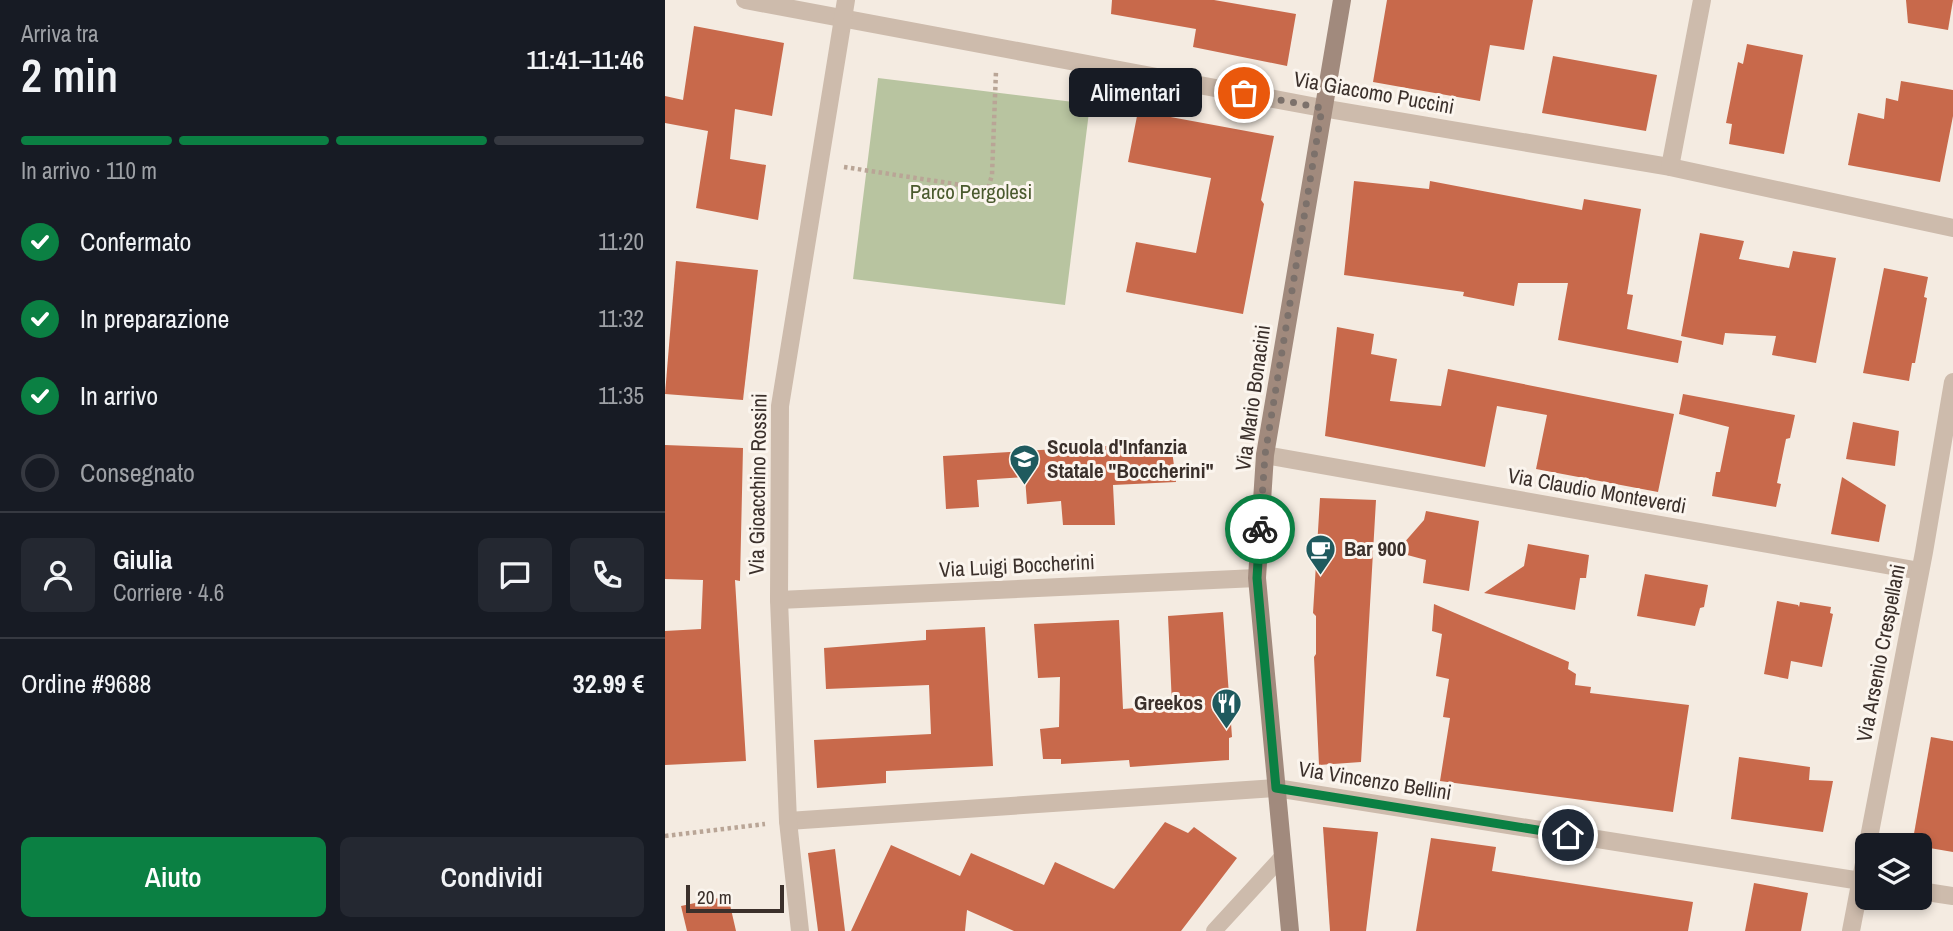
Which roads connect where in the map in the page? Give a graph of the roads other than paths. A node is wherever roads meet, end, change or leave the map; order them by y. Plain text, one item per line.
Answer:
1 (745, 0) edge
2 (846, 0) edge
3 (1702, 0) edge
4 (1338, 2) edge
5 (842, 19) junction
6 (1322, 108) junction
7 (1670, 167) junction
8 (1953, 228) edge
9 (1953, 382) edge
10 (1265, 455) junction
11 (1920, 571) junction
12 (1257, 578) junction
13 (779, 600) junction
14 (1276, 788) junction
15 (788, 821) junction
16 (1873, 833) edge
17 (1281, 858) junction
18 (1855, 880) edge
19 (1932, 893) edge
20 (1953, 896) edge
21 (1856, 910) edge
22 (800, 931) edge
23 (1214, 931) edge
24 (1290, 931) edge
25 (1851, 931) edge

1 - 5 street, Via Giacomo Puccini
2 - 5 street, Via Gioacchino Rossini
3 - 7 street
4 - 6 main road, Via Mario Bonacini
5 - 6 street, Via Giacomo Puccini
5 - 13 street, Via Gioacchino Rossini
6 - 7 street, Via Giacomo Puccini
6 - 10 main road, Via Mario Bonacini
7 - 8 street, Via Giacomo Puccini
9 - 11 street, Via Arsenio Crespellani
10 - 11 street, Via Claudio Monteverdi
10 - 12 main road, Via Mario Bonacini
11 - 16 street, Via Arsenio Crespellani
12 - 13 street, Via Luigi Boccherini
12 - 14 main road, Via Mario Bonacini
13 - 15 street, Via Gioacchino Rossini
14 - 15 street, Via Vincenzo Bellini
14 - 17 main road, Via Mario Bonacini
14 - 18 street, Via Vincenzo Bellini
15 - 22 street, Via Gioacchino Rossini
17 - 23 lane
17 - 24 main road, Via Mario Bonacini
19 - 20 street
21 - 25 street, Via Arsenio Crespellani

